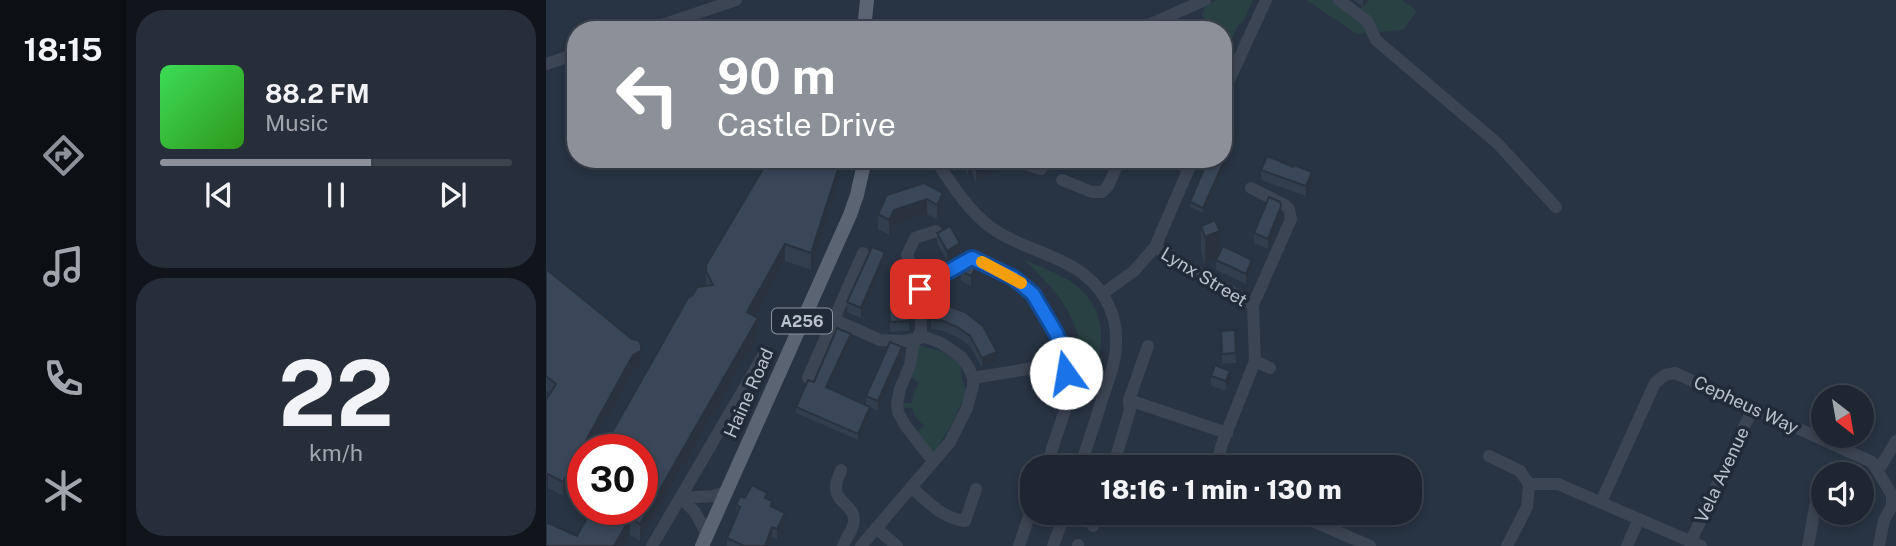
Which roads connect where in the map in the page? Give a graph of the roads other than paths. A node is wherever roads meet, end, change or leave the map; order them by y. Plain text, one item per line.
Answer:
1 (736, 0) edge
2 (867, 0) edge
3 (1266, 0) edge
4 (1339, 0) edge
5 (1203, 1) edge
6 (674, 21) edge
7 (865, 21) edge
8 (1167, 21) edge
9 (567, 57) edge
10 (546, 64) edge
11 (1232, 74) edge
12 (857, 168) edge
13 (863, 168) edge
14 (941, 168) edge
15 (1116, 168) edge
16 (1189, 168) edge
17 (861, 178) junction
18 (1062, 180) dead end
19 (1251, 188) dead end
20 (1556, 207) dead end
21 (936, 231) edge
22 (1155, 247) junction
23 (863, 253) dead end
24 (920, 286) junction
25 (1102, 294) junction
26 (1253, 305) junction
27 (835, 320) junction
28 (917, 338) junction
29 (1148, 346) dead end
30 (763, 356) dead end
31 (1255, 361) junction
32 (1065, 363) junction
33 (1270, 368) dead end
34 (808, 378) edge
35 (973, 378) junction
36 (1129, 400) junction
37 (1753, 408) junction
38 (1227, 433) junction
39 (1896, 440) edge
40 (1050, 455) edge
41 (1084, 455) edge
42 (1117, 455) edge
43 (1220, 455) edge
44 (1489, 456) dead end
45 (933, 461) junction
46 (1875, 466) junction
47 (841, 470) dead end
48 (1529, 484) junction
49 (911, 487) junction
50 (976, 489) dead end
51 (726, 492) junction
52 (1894, 496) edge
53 (681, 498) junction
54 (1601, 502) junction
55 (1639, 519) junction
56 (1026, 525) edge
57 (1061, 525) edge
58 (1321, 525) edge
59 (1812, 525) edge
60 (876, 528) junction
61 (706, 542) edge
62 (1696, 544) edge
63 (1365, 545) edge
64 (652, 546) edge
65 (843, 546) edge
66 (861, 546) edge
67 (897, 546) edge
68 (1019, 546) edge
69 (1053, 546) edge
70 (1507, 546) edge
71 (1627, 546) edge
72 (1808, 546) edge
73 (1879, 546) edge

1 - 6 street
2 - 7 main road
3 - 11 street
4 - 20 street
5 - 8 street
9 - 10 street
12 - 17 main road
13 - 17 main road, Haine Road / A256
14 - 25 street
15 - 18 street
16 - 22 street
17 - 51 main road, Haine Road / A256
19 - 26 street
21 - 24 street
22 - 25 street
22 - 26 street, Lynx Street
23 - 27 street
24 - 28 street
24 - 32 street
25 - 41 street
26 - 31 street, Lynx Street
27 - 28 street
27 - 34 street
28 - 35 street
28 - 45 street
29 - 36 street
30 - 53 street
31 - 33 street
31 - 38 street, Lynx Street
32 - 35 street
32 - 40 street
35 - 45 street
36 - 38 street
36 - 42 street
37 - 46 street, Cepheus Way
37 - 54 street, Cepheus Way
37 - 62 street, Vela Avenue
38 - 43 street, Lynx Street
39 - 46 street
44 - 48 street
45 - 49 street
46 - 52 street
47 - 65 street
48 - 54 street
48 - 70 street
49 - 50 street
49 - 60 street
51 - 53 street
51 - 61 main road, Haine Road / A256
52 - 73 street
53 - 61 street
53 - 64 street
54 - 55 street
55 - 62 street
55 - 71 street
56 - 68 street
57 - 69 street
58 - 63 street
59 - 72 street
60 - 66 street
60 - 67 street

